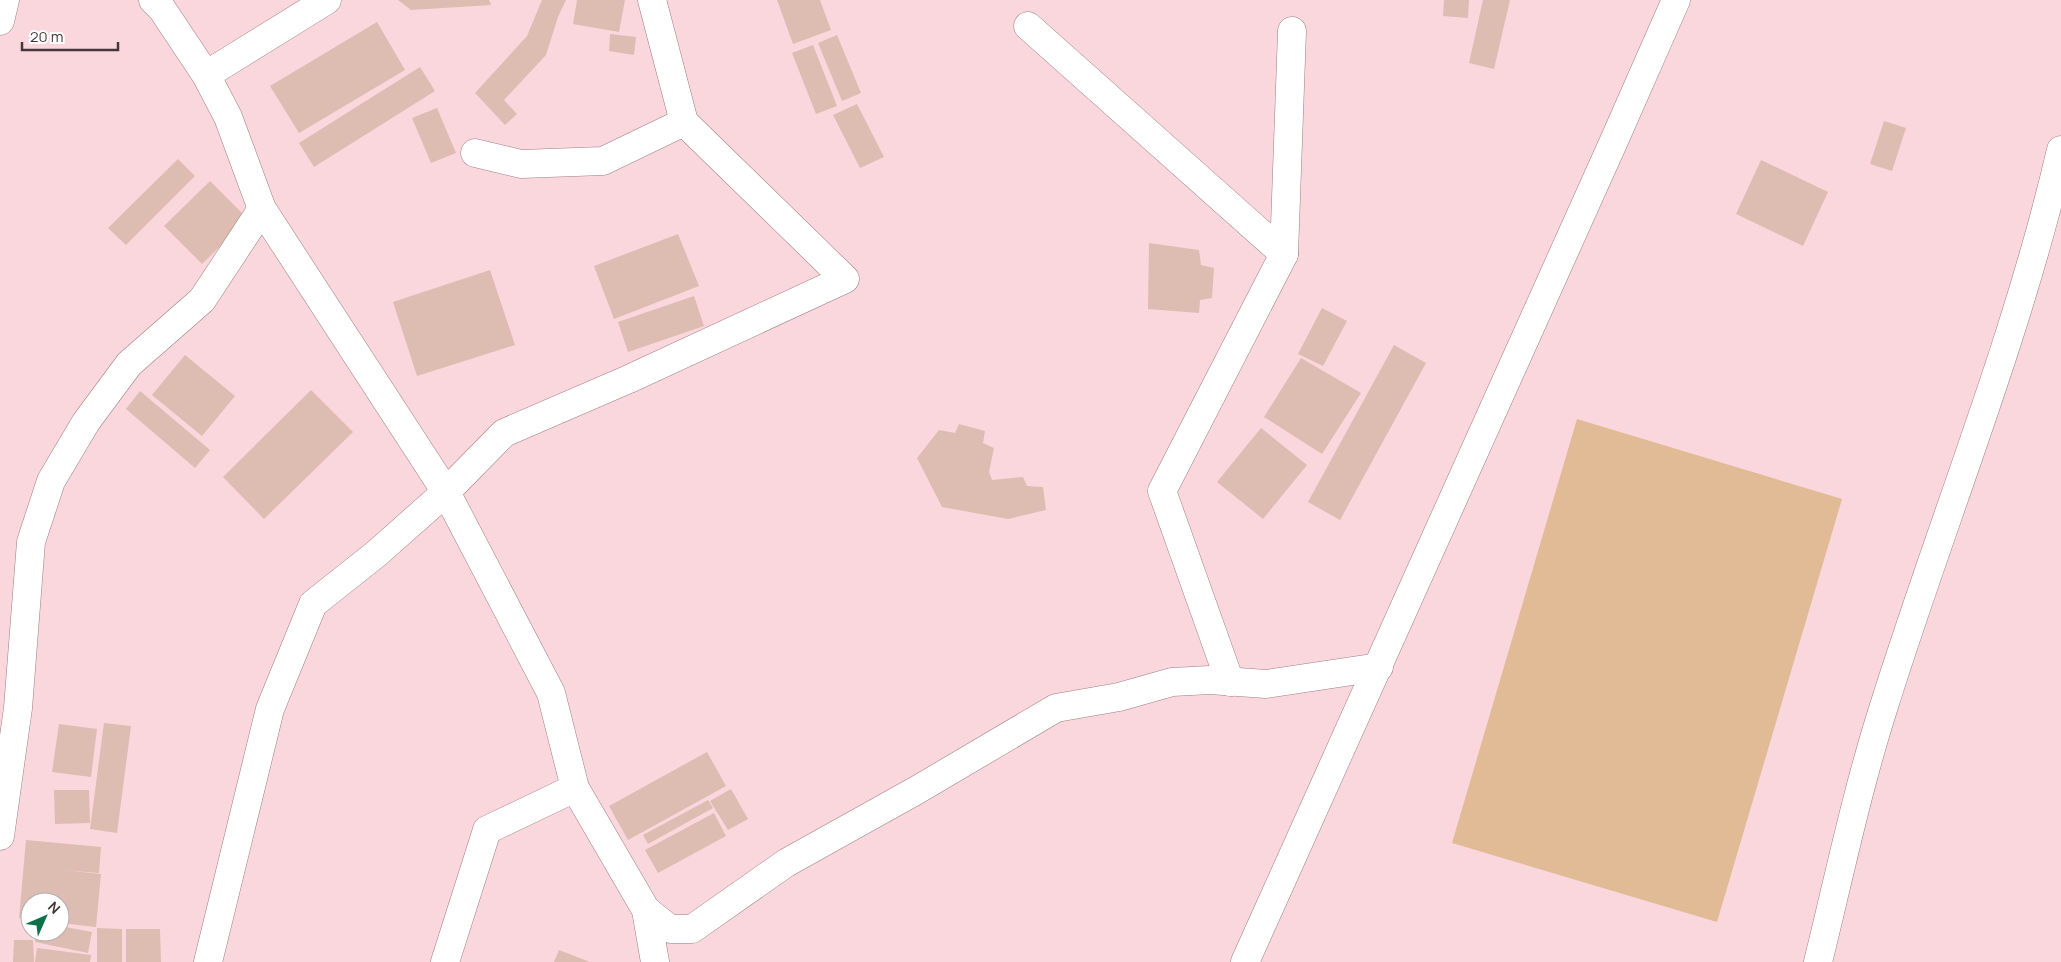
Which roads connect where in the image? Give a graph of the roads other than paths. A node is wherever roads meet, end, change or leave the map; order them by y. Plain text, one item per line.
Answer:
1 (5, 0) edge
2 (153, 0) edge
3 (327, 0) edge
4 (652, 0) edge
5 (1676, 0) edge
6 (0, 21) edge
7 (1028, 26) dead end
8 (1292, 31) dead end
9 (206, 74) junction
10 (684, 122) junction
11 (2061, 150) edge
12 (475, 153) dead end
13 (262, 209) junction
14 (1284, 254) junction
15 (446, 492) junction
16 (1378, 667) junction
17 (1230, 682) junction
18 (575, 788) junction
19 (0, 836) edge
20 (646, 910) junction
21 (208, 962) edge
22 (445, 962) edge
23 (655, 962) edge
24 (1245, 962) edge
25 (1818, 962) edge

1 - 6 street
2 - 9 street
3 - 9 street
4 - 10 street
5 - 16 street
7 - 14 street
8 - 14 street
9 - 13 street
10 - 12 street
10 - 15 street
11 - 25 street
13 - 15 street
13 - 19 street
14 - 17 street
15 - 18 street
15 - 21 street
16 - 17 street
16 - 24 street
17 - 20 street
18 - 20 street
18 - 22 street
20 - 23 street

